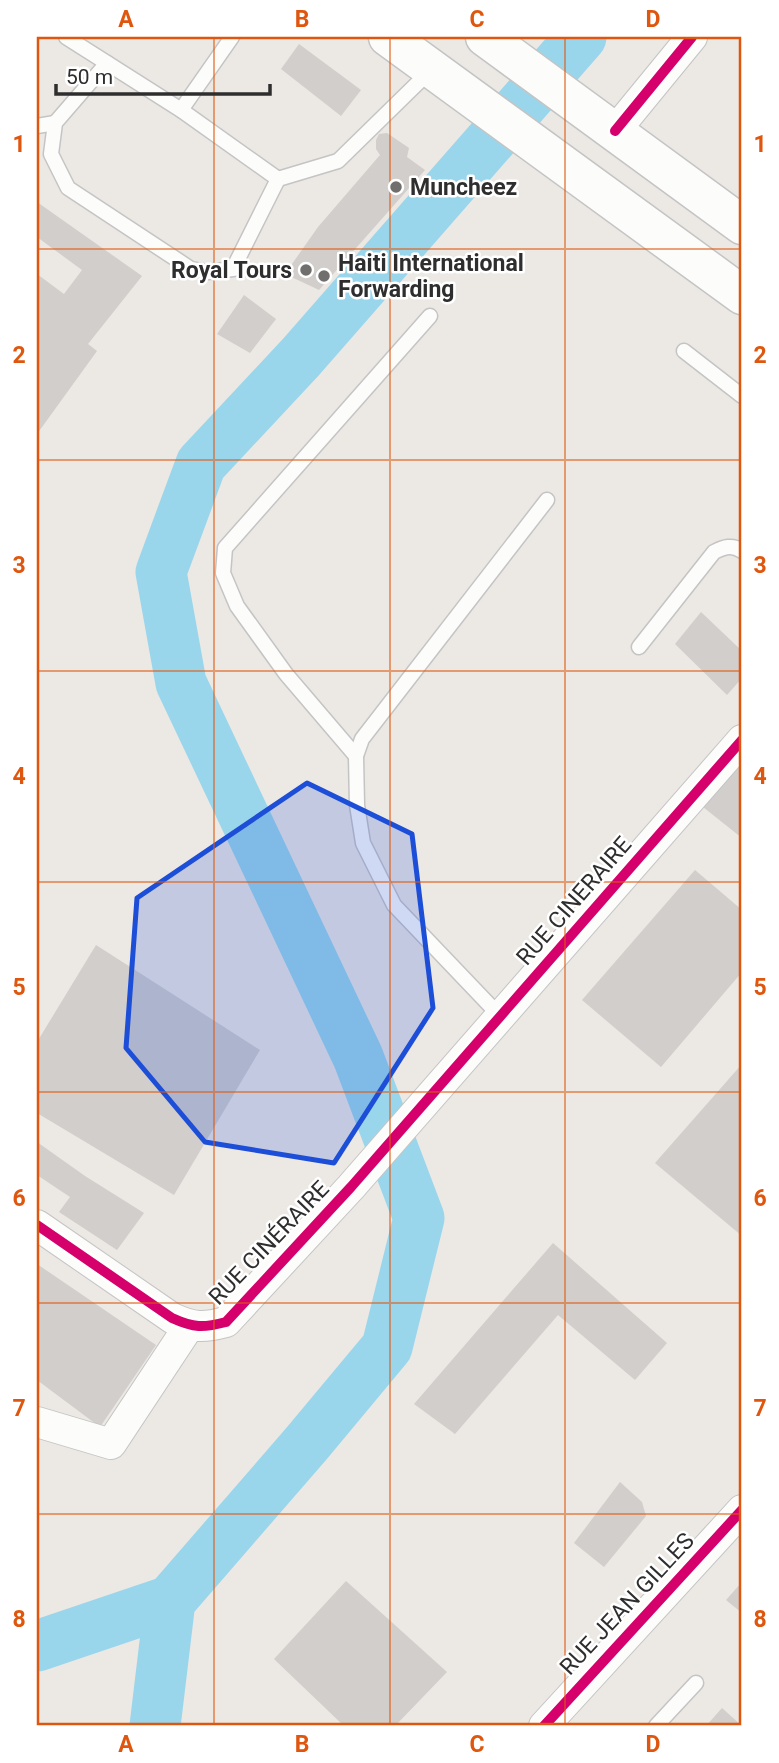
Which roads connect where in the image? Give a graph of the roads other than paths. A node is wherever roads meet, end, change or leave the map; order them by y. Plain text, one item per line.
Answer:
1 (66, 37) edge
2 (232, 37) edge
3 (388, 37) edge
4 (692, 37) edge
5 (499, 48) edge
6 (107, 63) junction
7 (432, 69) junction
8 (181, 110) junction
9 (55, 123) junction
10 (37, 125) edge
11 (606, 126) junction
12 (278, 179) junction
13 (742, 225) edge
14 (742, 295) edge
15 (430, 316) dead end
16 (684, 351) dead end
17 (742, 396) edge
18 (547, 500) dead end
19 (742, 551) edge
20 (639, 647) dead end
21 (742, 740) edge
22 (356, 756) junction
23 (500, 1016) junction
24 (437, 1088) joint
25 (37, 1225) edge
26 (189, 1326) junction
27 (37, 1422) edge
28 (742, 1510) edge
29 (696, 1683) dead end
30 (544, 1726) edge
31 (656, 1726) edge

1 - 6 lane
2 - 8 lane
3 - 7 main road
4 - 11 street
5 - 11 main road
6 - 8 lane
6 - 9 lane
7 - 12 lane
7 - 14 main road
8 - 12 lane
9 - 10 lane
9 - 12 lane
11 - 13 main road
15 - 22 lane
16 - 17 lane
18 - 22 lane
19 - 20 lane
21 - 23 street, RUE CINERAIRE
22 - 23 lane
23 - 24 street, RUE CINERAIRE
24 - 26 street, RUE CINÉRAIRE
25 - 26 street
26 - 27 street
28 - 30 street, RUE JEAN GILLES
29 - 31 lane

